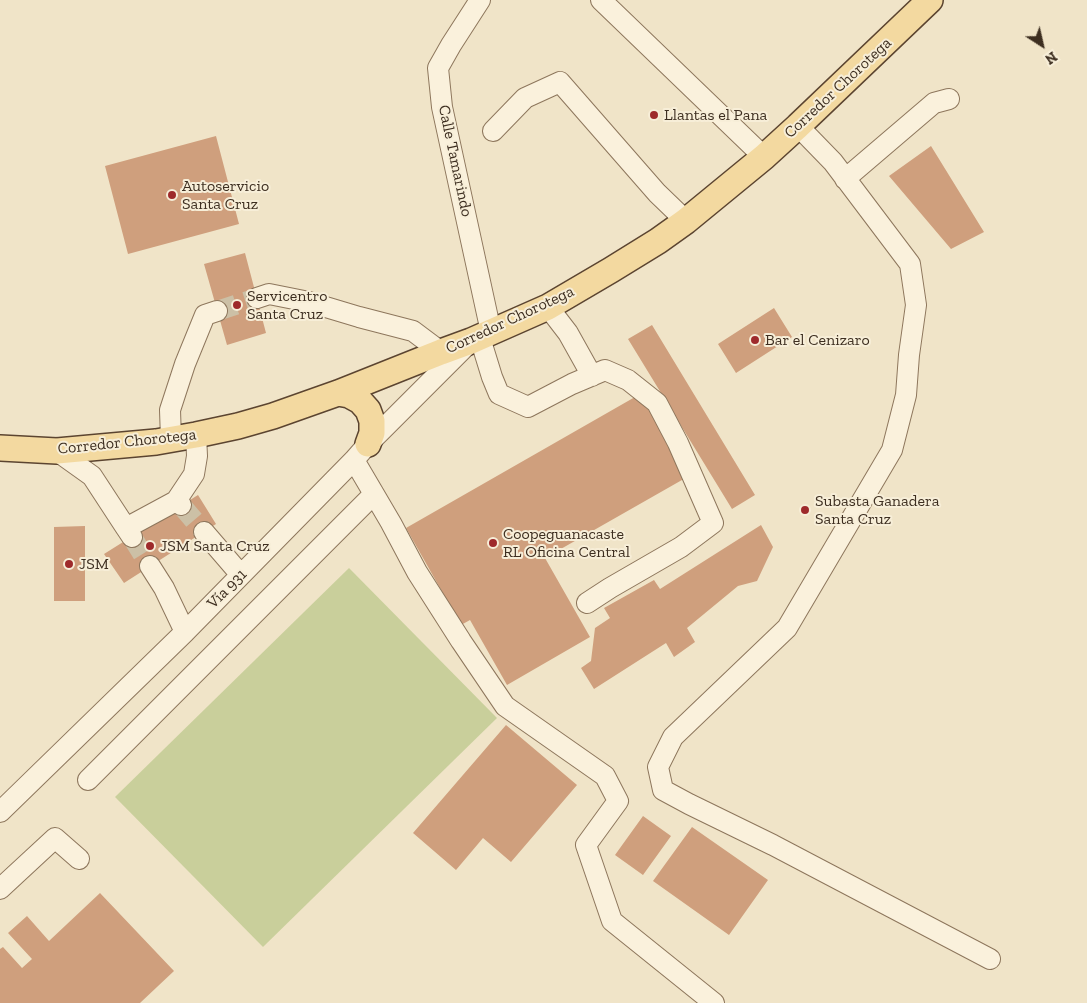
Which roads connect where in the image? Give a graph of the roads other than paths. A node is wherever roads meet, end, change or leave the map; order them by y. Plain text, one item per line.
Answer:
1 (480, 0) edge
2 (601, 0) edge
3 (930, 0) edge
4 (949, 99) dead end
5 (798, 126) junction
6 (493, 131) dead end
7 (764, 157) junction
8 (845, 179) junction
9 (686, 221) junction
10 (257, 298) tunnel mouth
11 (548, 306) junction
12 (217, 311) tunnel mouth
13 (481, 337) junction
14 (441, 352) junction
15 (592, 376) junction
16 (338, 393) junction
17 (196, 435) junction
18 (171, 439) junction
19 (0, 448) edge
20 (57, 450) junction
21 (361, 452) junction
22 (374, 494) junction
23 (204, 532) tunnel mouth
24 (150, 566) tunnel mouth
25 (241, 575) junction
26 (587, 603) dead end
27 (185, 632) junction
28 (88, 780) dead end
29 (0, 812) edge
30 (79, 859) dead end
31 (0, 889) edge
32 (990, 959) dead end
33 (714, 1003) edge

1 - 13 street, Calle Tamarindo
2 - 7 street
3 - 5 main road, Corredor Chorotega
4 - 8 street
5 - 7 main road, Corredor Chorotega
5 - 8 street
6 - 9 street
7 - 9 main road, Corredor Chorotega
8 - 32 street
9 - 11 main road, Corredor Chorotega
10 - 14 street
11 - 13 main road, Corredor Chorotega
11 - 15 street
12 - 18 street
13 - 14 main road, Corredor Chorotega
13 - 15 street, Calle Tamarindo
13 - 21 street, Vía 931
14 - 16 main road, Corredor Chorotega
15 - 26 street, Calle Tamarindo
16 - 17 main road, Corredor Chorotega
16 - 21 main road
17 - 18 main road, Corredor Chorotega
17 - 20 street
18 - 20 main road, Corredor Chorotega
19 - 20 main road, Corredor Chorotega
21 - 22 street
21 - 25 street, Vía 931
22 - 28 street
22 - 33 street
23 - 25 street
24 - 27 street
25 - 27 street, Vía 931
27 - 29 street, Vía 931
30 - 31 street

